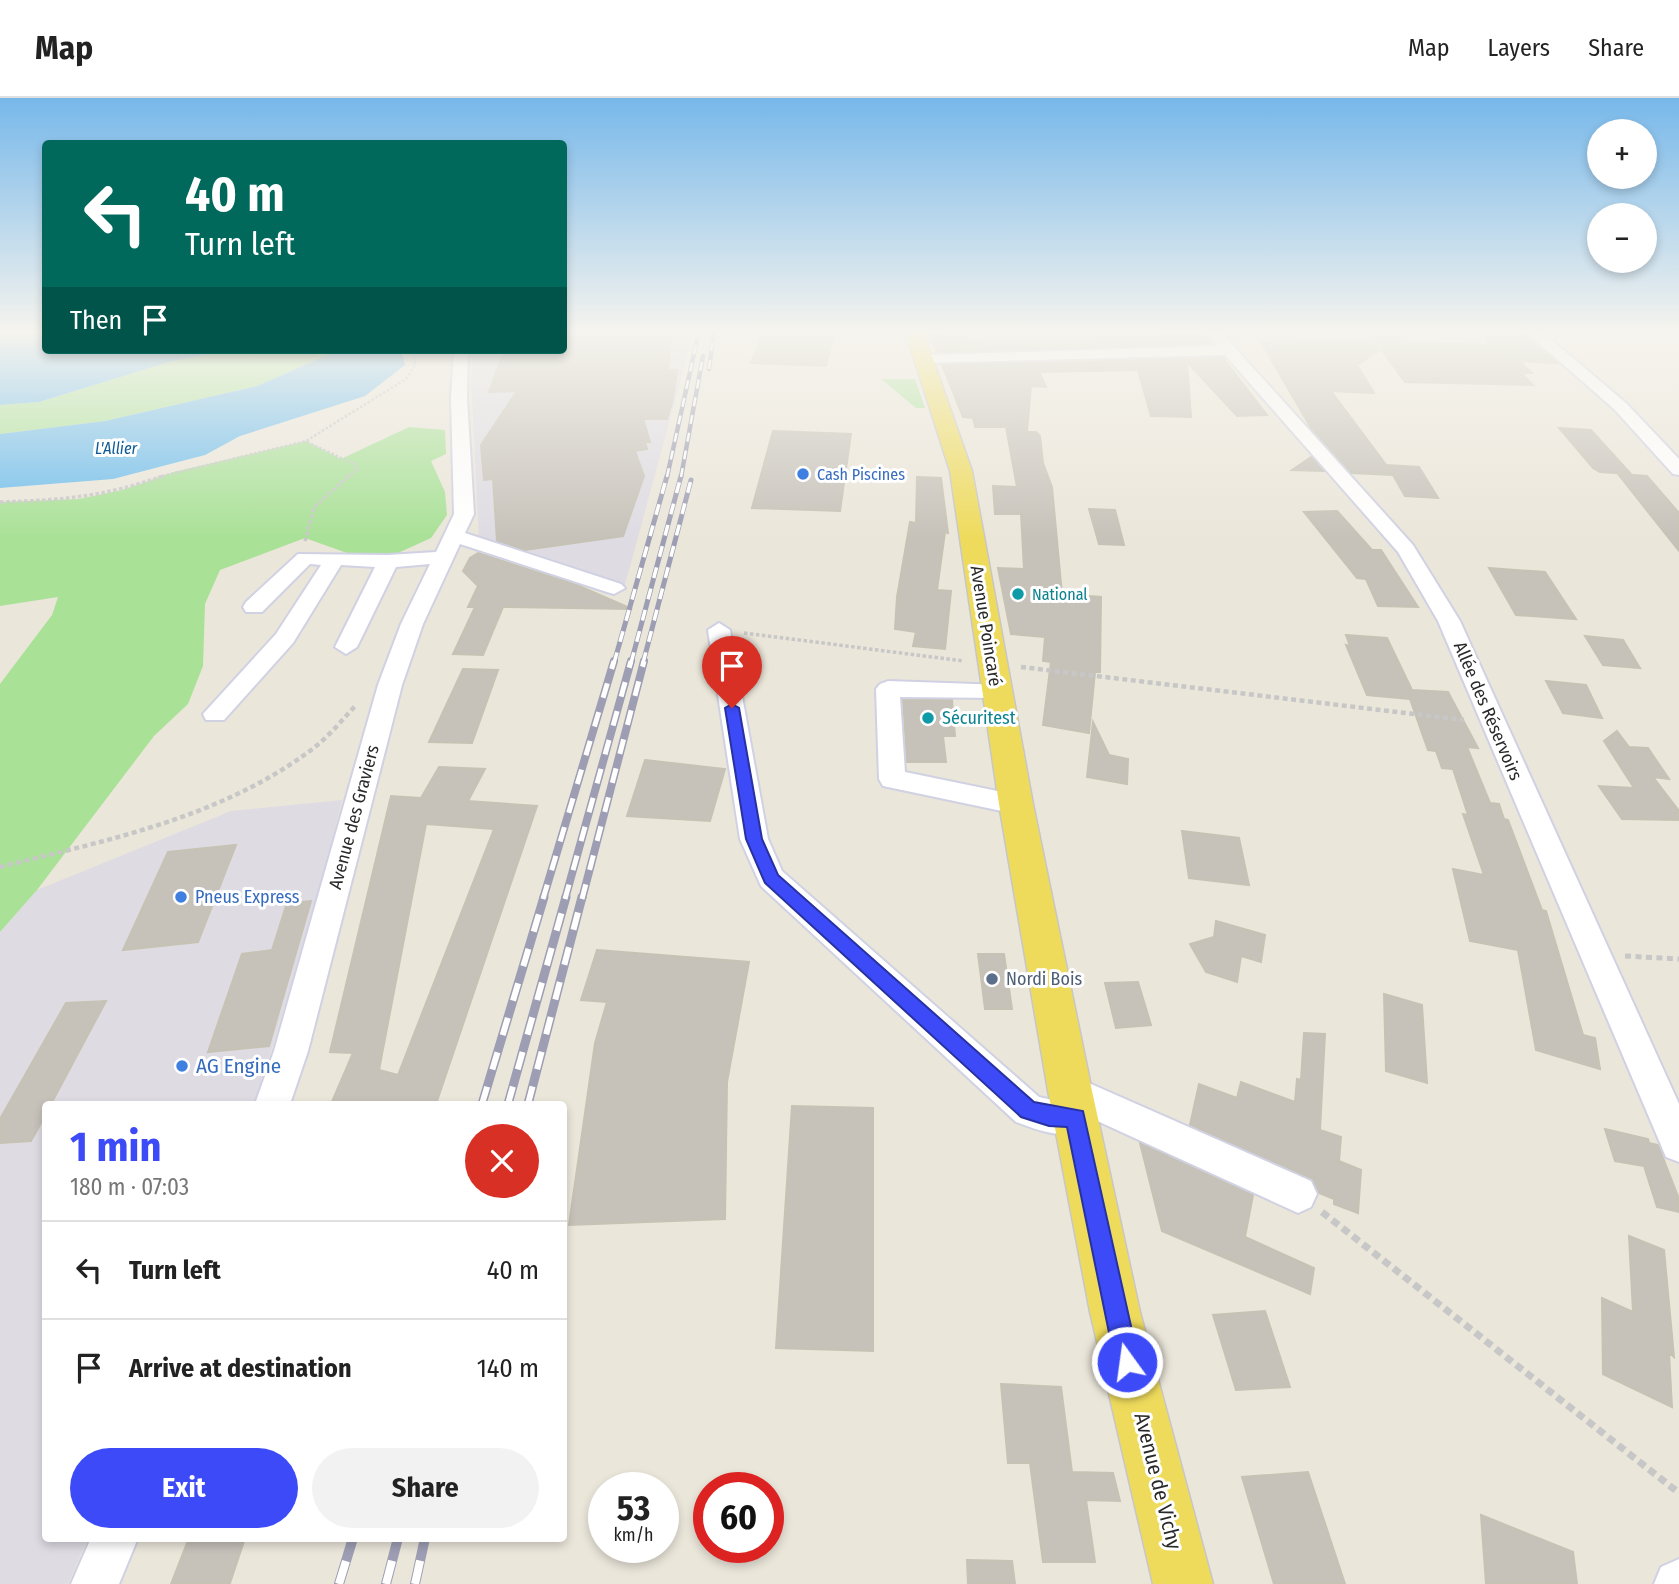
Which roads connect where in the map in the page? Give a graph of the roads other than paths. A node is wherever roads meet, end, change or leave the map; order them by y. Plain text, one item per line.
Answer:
1 (462, 400) edge
2 (937, 400) edge
3 (1273, 400) edge
4 (1613, 400) edge
5 (1679, 470) edge
6 (450, 546) junction
7 (334, 561) junction
8 (388, 561) junction
9 (614, 588) dead end
10 (254, 607) dead end
11 (719, 630) road end
12 (346, 647) dead end
13 (995, 678) junction
14 (215, 715) dead end
15 (1016, 804) junction
16 (273, 1101) edge
17 (1073, 1105) junction
18 (1679, 1145) edge
19 (1298, 1194) road end
20 (113, 1542) edge
21 (95, 1584) edge
22 (1184, 1584) edge

1 - 6 street, Avenue des Graviers
2 - 13 main road, Avenue Poincaré
3 - 18 street, Allée des Réservoirs
4 - 5 street
6 - 8 street
6 - 9 street
6 - 16 street, Avenue des Graviers
7 - 8 street
7 - 10 street
7 - 14 street
8 - 12 street
11 - 17 street
13 - 15 main road, Avenue Poincaré
13 - 15 street
15 - 17 main road, Avenue Poincaré
17 - 19 street
17 - 22 main road, Avenue de Vichy
20 - 21 street

